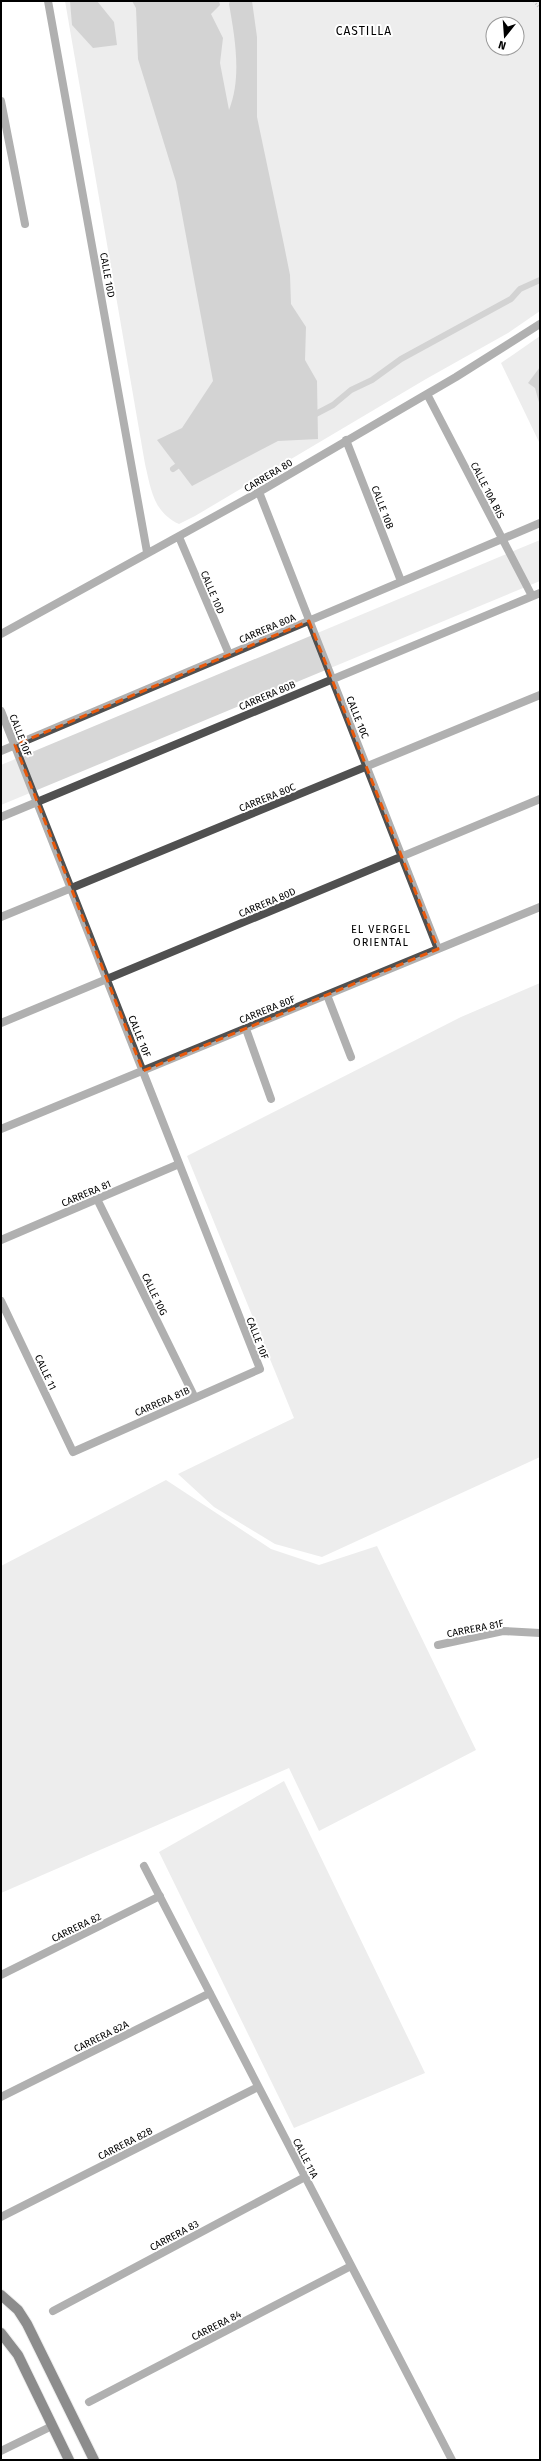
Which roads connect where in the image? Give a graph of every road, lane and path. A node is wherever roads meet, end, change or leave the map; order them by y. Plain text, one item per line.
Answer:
1 (48, 1) edge
2 (534, 1) edge
3 (540, 9) edge
4 (1, 101) edge
5 (24, 224) dead end
6 (540, 324) edge
7 (427, 394) junction
8 (346, 440) junction
9 (259, 492) junction
10 (540, 523) edge
11 (179, 537) junction
12 (502, 539) junction
13 (147, 552) junction
14 (401, 581) junction
15 (540, 593) edge
16 (532, 596) junction
17 (309, 621) junction
18 (1, 634) edge
19 (229, 654) junction
20 (332, 679) junction
21 (540, 695) edge
22 (1, 711) edge
23 (14, 745) junction
24 (1, 751) edge
25 (366, 766) junction
26 (540, 799) edge
27 (37, 802) junction
28 (1, 817) edge
29 (402, 856) junction
30 (71, 888) junction
31 (540, 907) edge
32 (1, 917) edge
33 (438, 949) junction
34 (107, 979) junction
35 (326, 996) junction
36 (1, 1023) edge
37 (246, 1029) junction
38 (352, 1057) dead end
39 (143, 1071) junction
40 (271, 1099) dead end
41 (1, 1130) edge
42 (179, 1164) junction
43 (97, 1199) junction
44 (1, 1240) edge
45 (1, 1300) edge
46 (260, 1369) joint
47 (195, 1398) junction
48 (73, 1452) joint
49 (540, 1633) edge
50 (438, 1645) dead end
51 (144, 1866) dead end
52 (160, 1896) junction
53 (1, 1975) edge
54 (210, 1993) junction
55 (258, 2086) junction
56 (1, 2097) edge
57 (305, 2177) junction
58 (1, 2217) edge
59 (351, 2266) junction
60 (1, 2296) edge
61 (53, 2311) dead end
62 (1, 2333) edge
63 (89, 2402) dead end
64 (52, 2426) junction
65 (1, 2451) edge
66 (68, 2460) edge
67 (94, 2460) edge
68 (452, 2460) edge

1 - 13 street, CALLE 10D
2 - 3 path
4 - 5 street
6 - 7 street, CARRERA 80
7 - 8 street, CARRERA 80
7 - 12 street, CALLE 10A BIS
8 - 9 street, CARRERA 80
8 - 14 street, CALLE 10B
9 - 11 street, CARRERA 80
9 - 17 street, CALLE 10C
10 - 12 street, CARRERA 80A
11 - 13 street, CARRERA 80
11 - 19 street, CALLE 10D
12 - 14 street, CARRERA 80A
12 - 16 street, CALLE 10A BIS
13 - 18 street, CARRERA 80
14 - 17 street, CARRERA 80A
15 - 16 street, CARRERA 80B
16 - 20 street, CARRERA 80B
17 - 19 street, CARRERA 80A
17 - 20 street, CALLE 10C
19 - 23 street, CARRERA 80A
20 - 25 street, CALLE 10C
20 - 27 street, CARRERA 80B
21 - 25 street, CARRERA 80C
22 - 23 street, CALLE 10F
23 - 24 street, CARRERA 80A
23 - 27 street, CALLE 10F
25 - 29 street, CALLE 10C
25 - 30 street, CARRERA 80C
26 - 29 street, CARRERA 80D
27 - 28 street, CARRERA 80B
27 - 30 street, CALLE 10F
29 - 33 street, CALLE 10C
29 - 34 street, CARRERA 80D
30 - 32 street, CARRERA 80C
30 - 34 street, CALLE 10F
31 - 33 street, CARRERA 80F
33 - 35 street, CARRERA 80F
34 - 36 street, CARRERA 80D
34 - 39 street, CALLE 10F
35 - 37 street, CARRERA 80F
35 - 38 street
37 - 39 street, CARRERA 80F
37 - 40 street
39 - 41 street, CARRERA 80F
39 - 42 street, CALLE 10F
42 - 43 street, CARRERA 81
42 - 46 street, CALLE 10F
43 - 44 street, CARRERA 81
43 - 47 street, CALLE 10G
45 - 48 street, CALLE 11
46 - 47 street, CARRERA 81B
47 - 48 street, CARRERA 81B
49 - 50 street, CARRERA 81F
51 - 52 street, CALLE 11A
52 - 53 street, CARRERA 82
52 - 54 street, CALLE 11A
54 - 55 street, CALLE 11A
54 - 56 street, CARRERA 82A
55 - 57 street, CALLE 11A
55 - 58 street, CARRERA 82B
57 - 59 street, CALLE 11A
57 - 61 street, CARRERA 83
59 - 63 street, CARRERA 84
59 - 68 street, CALLE 11A
60 - 67 main road
62 - 64 main road
64 - 65 street
64 - 66 main road

